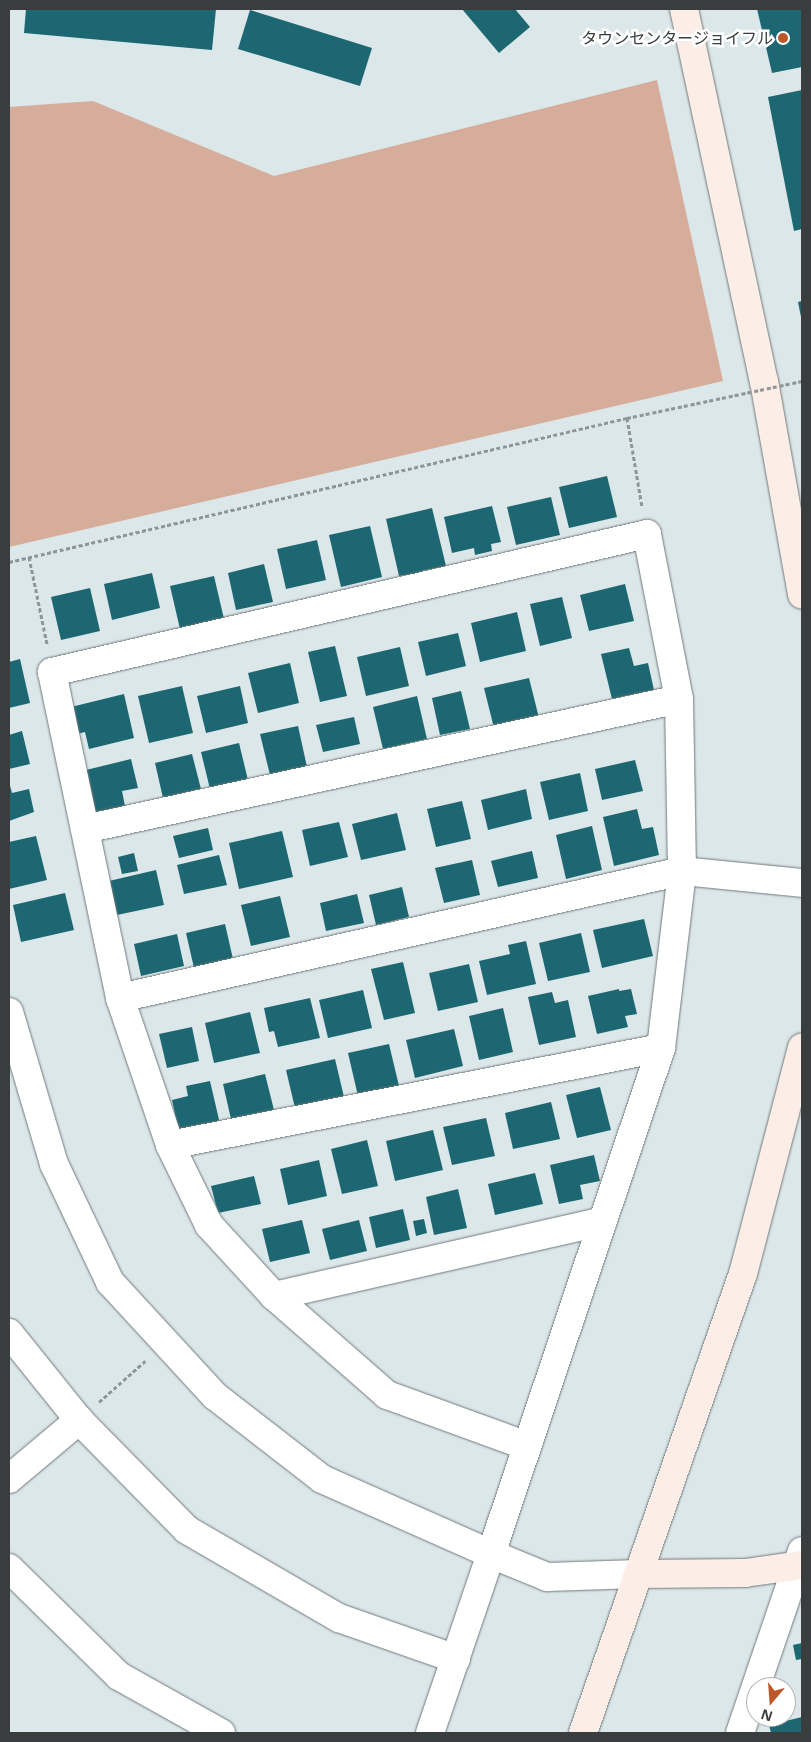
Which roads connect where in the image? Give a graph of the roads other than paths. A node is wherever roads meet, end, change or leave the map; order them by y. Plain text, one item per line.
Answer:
1 (684, 9) edge
2 (802, 595) edge
3 (679, 698) junction
4 (85, 829) junction
5 (682, 871) junction
6 (802, 883) edge
7 (120, 998) junction
8 (9, 1012) edge
9 (661, 1048) junction
10 (802, 1048) edge
11 (170, 1145) junction
12 (603, 1220) junction
13 (274, 1296) junction
14 (9, 1333) edge
15 (79, 1420) junction
16 (527, 1446) junction
17 (9, 1479) edge
18 (492, 1554) junction
19 (800, 1561) edge
20 (9, 1568) edge
21 (638, 1574) junction
22 (456, 1659) junction
23 (221, 1733) edge
24 (430, 1733) edge
25 (583, 1733) edge
26 (740, 1733) edge

1 - 2 street
3 - 4 street
3 - 4 street
3 - 5 street
4 - 7 street
5 - 6 street
5 - 7 street
5 - 9 street
7 - 11 street
8 - 18 street
9 - 11 street
9 - 12 street
10 - 21 street
11 - 13 street
12 - 13 street
12 - 16 street
13 - 16 street
14 - 15 street
15 - 17 street
15 - 22 street
16 - 18 street
18 - 21 street
18 - 22 street
19 - 21 street
19 - 26 street
20 - 23 street
21 - 25 street
22 - 24 street

